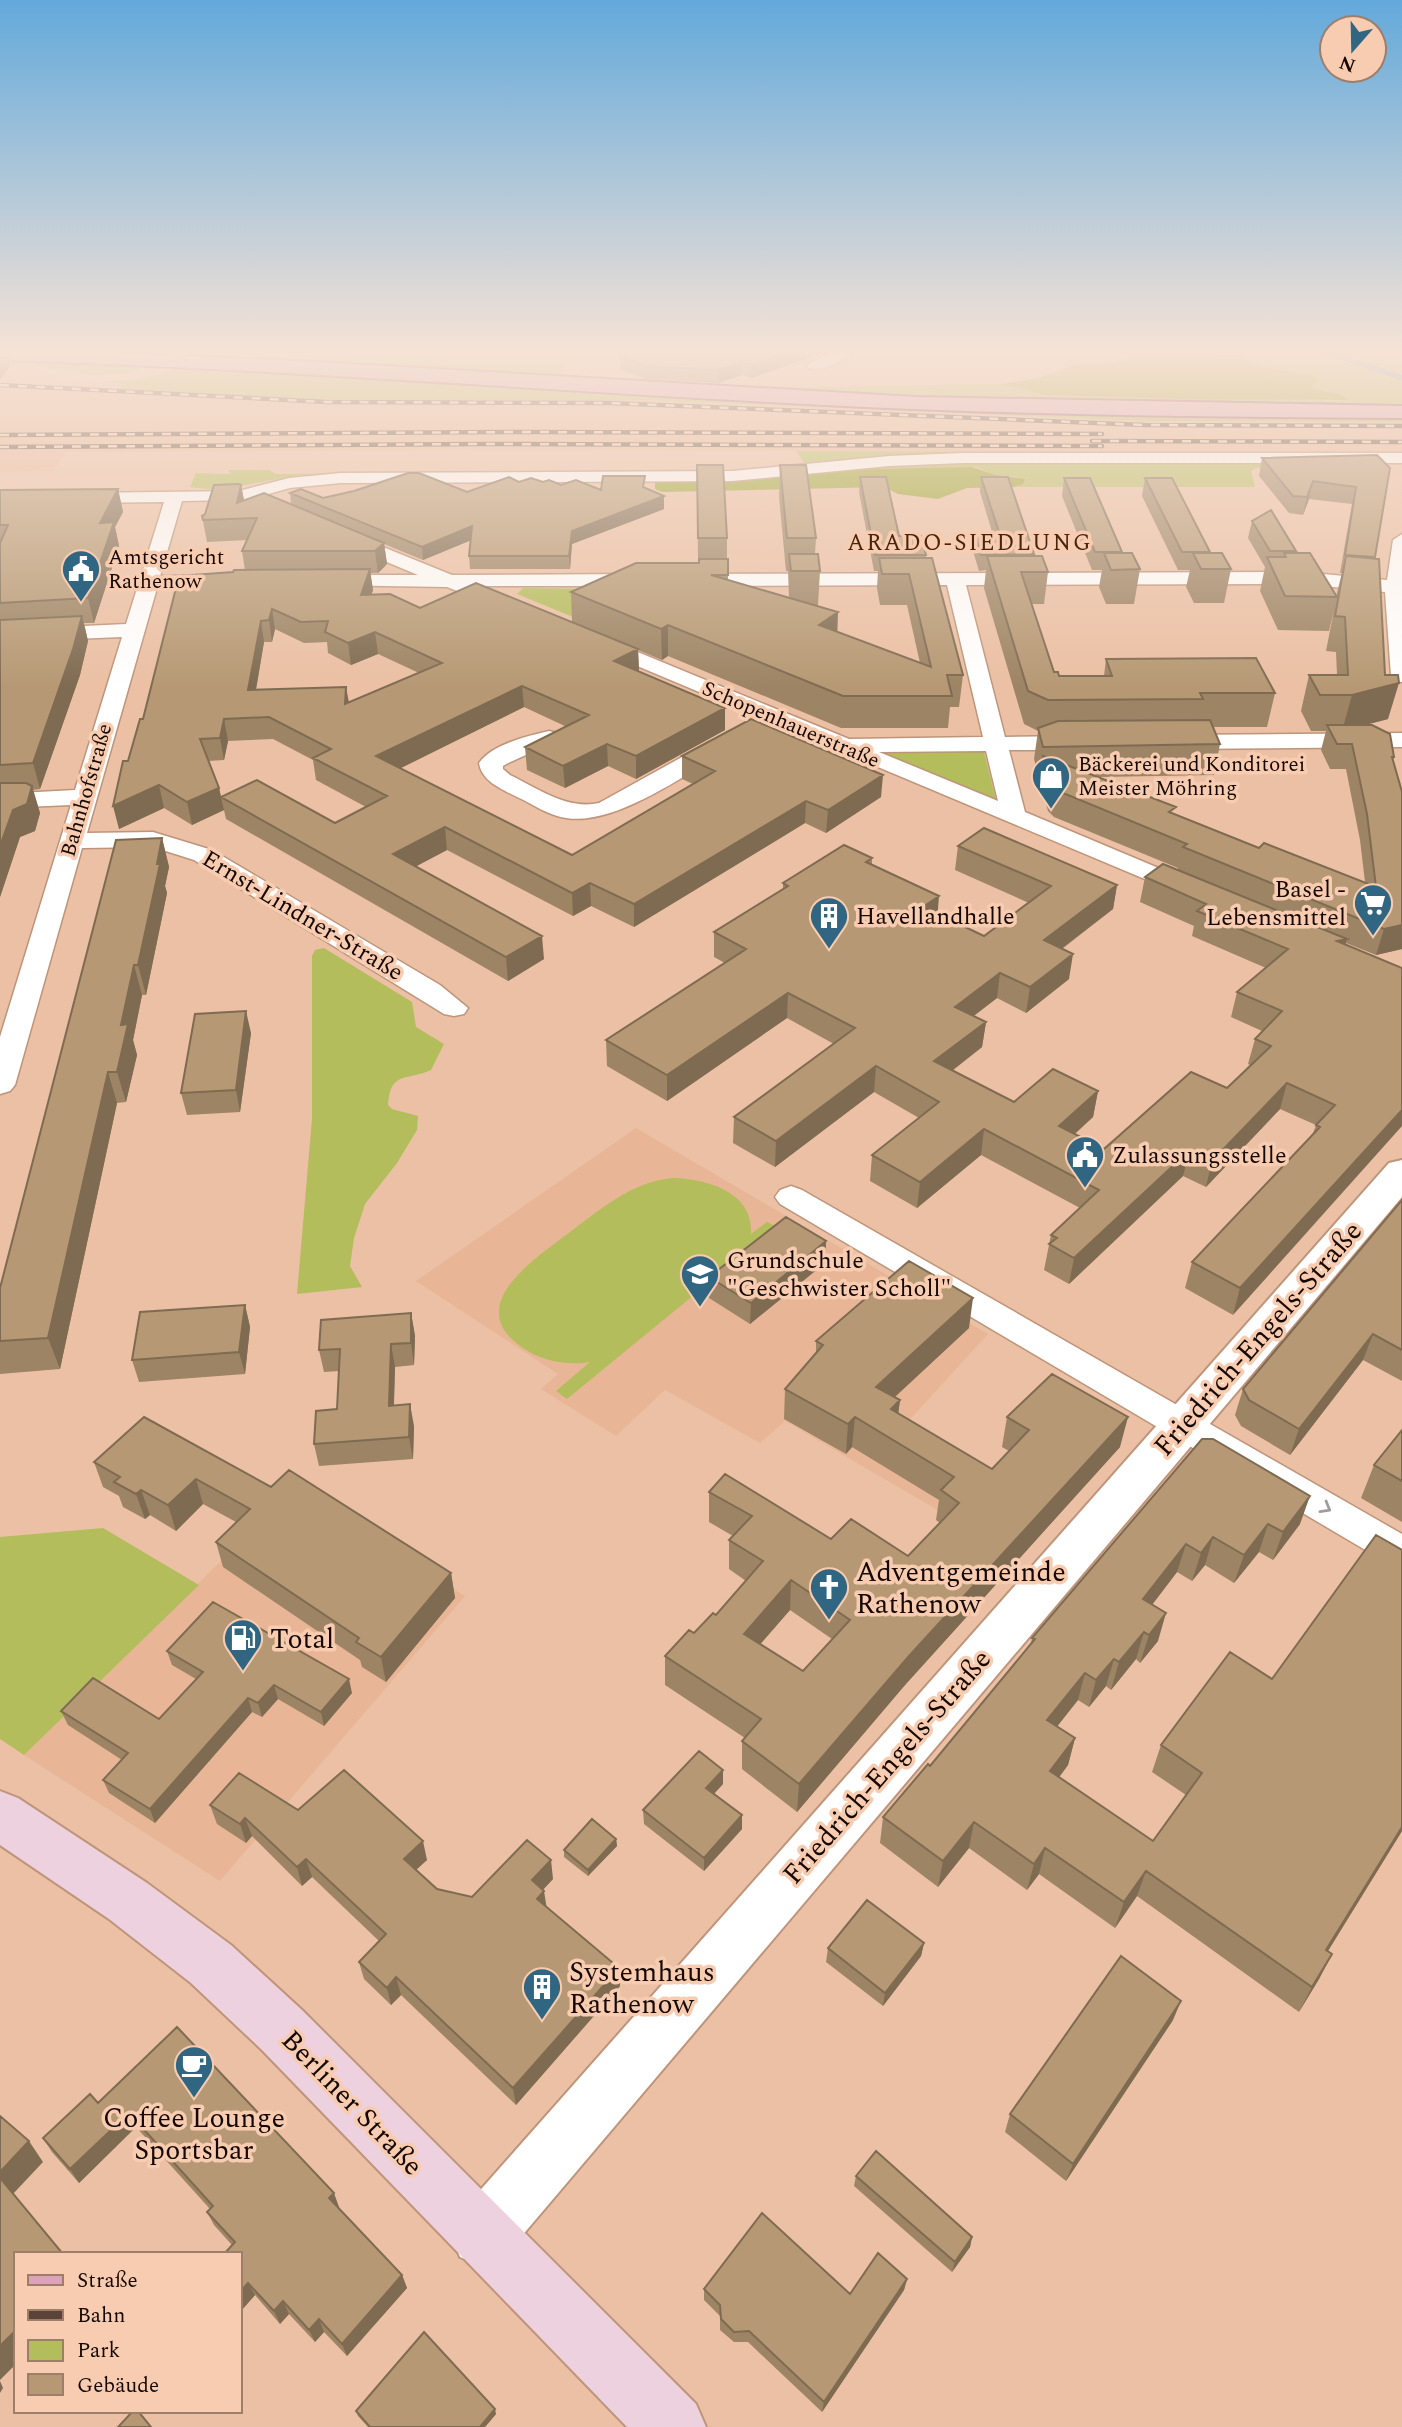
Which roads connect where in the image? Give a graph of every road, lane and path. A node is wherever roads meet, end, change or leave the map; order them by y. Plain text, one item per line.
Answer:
1 (913, 460) edge
2 (243, 496) junction
3 (174, 497) junction
4 (0, 499) edge
5 (309, 522) edge
6 (335, 533) edge
7 (1402, 540) edge
8 (955, 579) junction
9 (448, 580) junction
10 (241, 581) edge
11 (310, 581) edge
12 (147, 582) junction
13 (1395, 587) junction
14 (524, 612) edge
15 (133, 631) junction
16 (572, 632) edge
17 (0, 636) edge
18 (1402, 677) edge
19 (773, 716) junction
20 (549, 738) edge
21 (1402, 740) edge
22 (1159, 742) edge
23 (1105, 743) edge
24 (997, 744) junction
25 (839, 745) junction
26 (83, 797) junction
27 (0, 801) edge
28 (1014, 817) junction
29 (71, 842) junction
30 (1214, 900) edge
31 (454, 1009) dead end
32 (0, 1085) edge
33 (1402, 1172) edge
34 (791, 1197) dead end
35 (1182, 1424) junction
36 (1402, 1553) edge
37 (0, 1816) edge
38 (482, 2235) junction
39 (673, 2427) edge

1 - 2 street
2 - 3 street
2 - 5 street
3 - 4 street
3 - 12 street, Bahnhofstraße
6 - 9 street
7 - 13 street
8 - 9 street
8 - 13 street
8 - 24 street
9 - 11 street
9 - 14 street
10 - 12 street
12 - 15 street, Bahnhofstraße
13 - 18 street
15 - 17 street
15 - 26 street, Bahnhofstraße
16 - 19 street, Schopenhauerstraße
19 - 20 street
19 - 25 street, Schopenhauerstraße
21 - 22 street
23 - 24 street
24 - 25 street
24 - 28 street
25 - 28 street, Schopenhauerstraße
26 - 27 street
26 - 29 street, Bahnhofstraße
28 - 30 street, Schopenhauerstraße
29 - 31 street, Ernst-Lindner-Straße
29 - 32 street, Bahnhofstraße
33 - 35 street, Friedrich-Engels-Straße
34 - 35 street
35 -> 36 street
35 - 38 street, Friedrich-Engels-Straße
37 - 38 main road, Berliner Straße
38 - 39 main road, Berliner Straße

